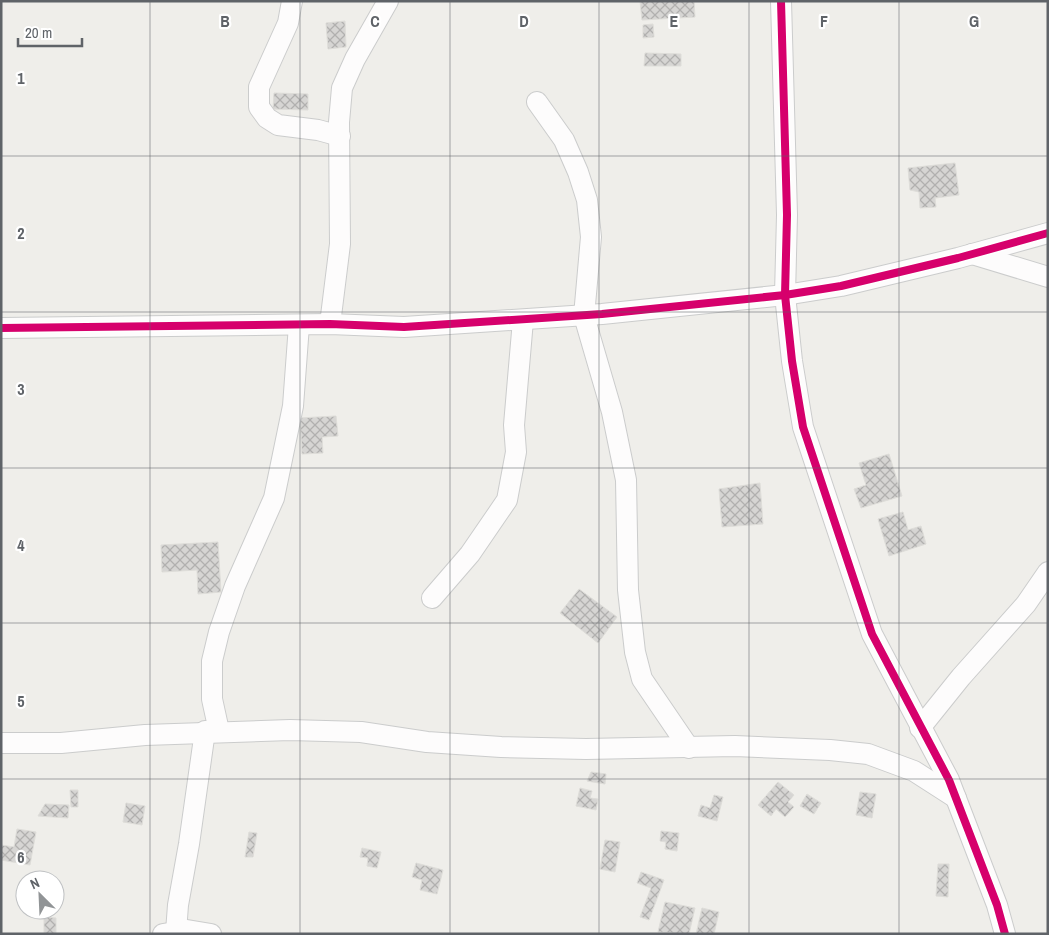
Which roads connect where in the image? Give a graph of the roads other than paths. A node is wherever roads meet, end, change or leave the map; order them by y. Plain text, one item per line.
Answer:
1 (292, 1) edge
2 (388, 1) edge
3 (781, 1) edge
4 (538, 102) dead end
5 (340, 136) junction
6 (1048, 233) edge
7 (972, 254) junction
8 (1048, 277) edge
9 (785, 294) junction
10 (584, 316) junction
11 (524, 320) junction
12 (330, 324) junction
13 (299, 325) junction
14 (1, 328) edge
15 (1048, 572) edge
16 (432, 598) dead end
17 (920, 728) junction
18 (212, 731) junction
19 (1, 743) edge
20 (689, 748) junction
21 (956, 798) junction
22 (170, 933) edge
23 (211, 934) edge
24 (1005, 934) edge

1 - 5 street
2 - 5 street
3 - 9 street
4 - 10 street
5 - 12 street
6 - 7 street
7 - 8 street
7 - 9 street
9 - 10 street
9 - 17 street
10 - 11 street
10 - 20 street
11 - 12 street
11 - 16 street
12 - 13 street
13 - 14 street
13 - 18 street
15 - 17 street
17 - 21 street
18 - 19 street
18 - 20 street
18 - 22 street
20 - 21 street
21 - 24 street
22 - 23 street

